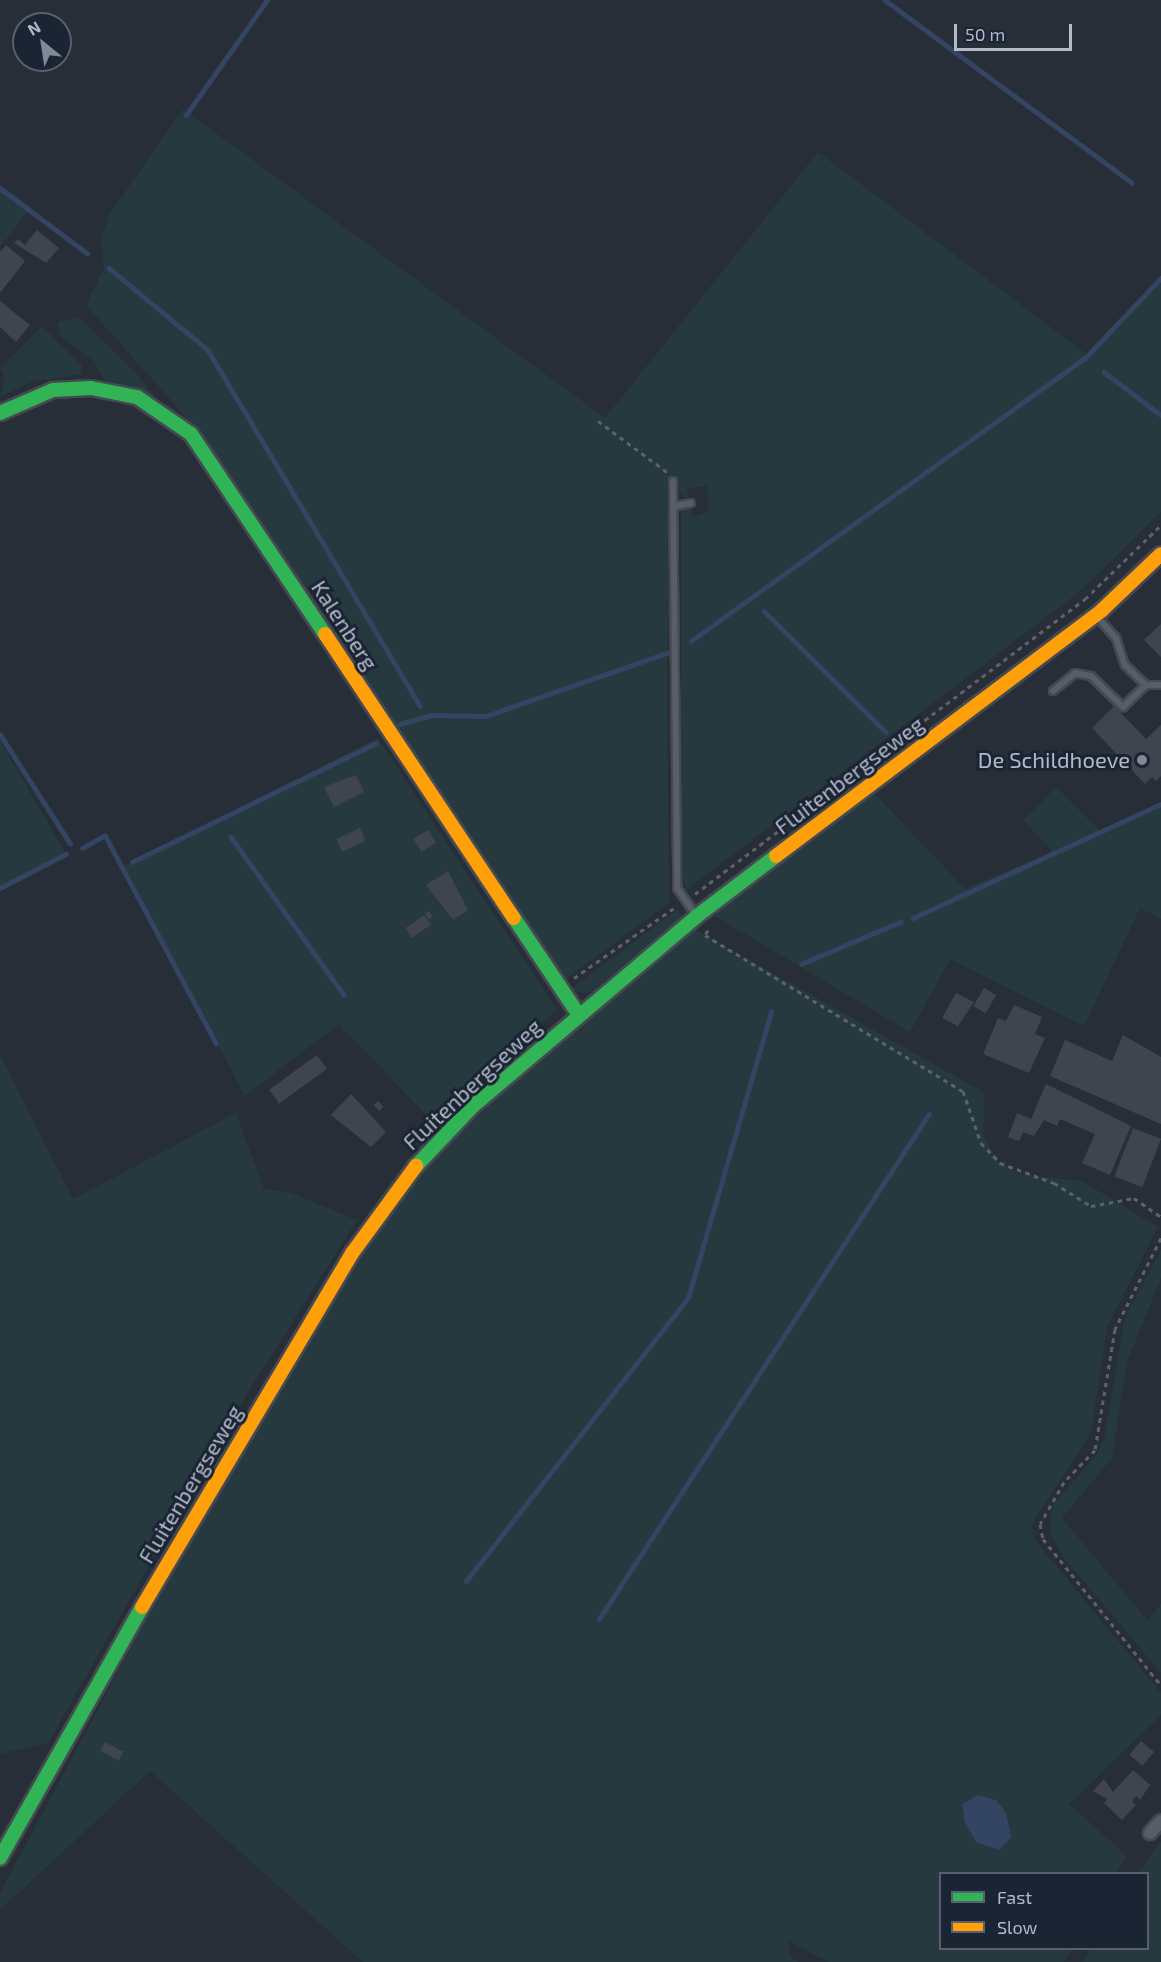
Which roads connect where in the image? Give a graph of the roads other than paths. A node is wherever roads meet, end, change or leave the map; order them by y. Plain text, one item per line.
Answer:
1 (0, 413) edge
2 (673, 481) road end
3 (690, 503) dead end
4 (676, 506) junction
5 (1161, 554) edge
6 (1095, 615) junction
7 (1146, 685) junction
8 (1161, 685) edge
9 (1053, 691) dead end
10 (696, 916) junction
11 (579, 1015) junction
12 (1161, 1821) edge
13 (1150, 1833) dead end
14 (0, 1858) edge

1 - 11 street, Kalenberg
2 - 4 lane
3 - 4 lane
4 - 10 lane
5 - 6 street, Fluitenbergseweg
6 - 7 lane
6 - 10 street, Fluitenbergseweg
7 - 8 lane
7 - 9 lane
10 - 11 street, Fluitenbergseweg
11 - 14 street, Fluitenbergseweg
12 - 13 street

